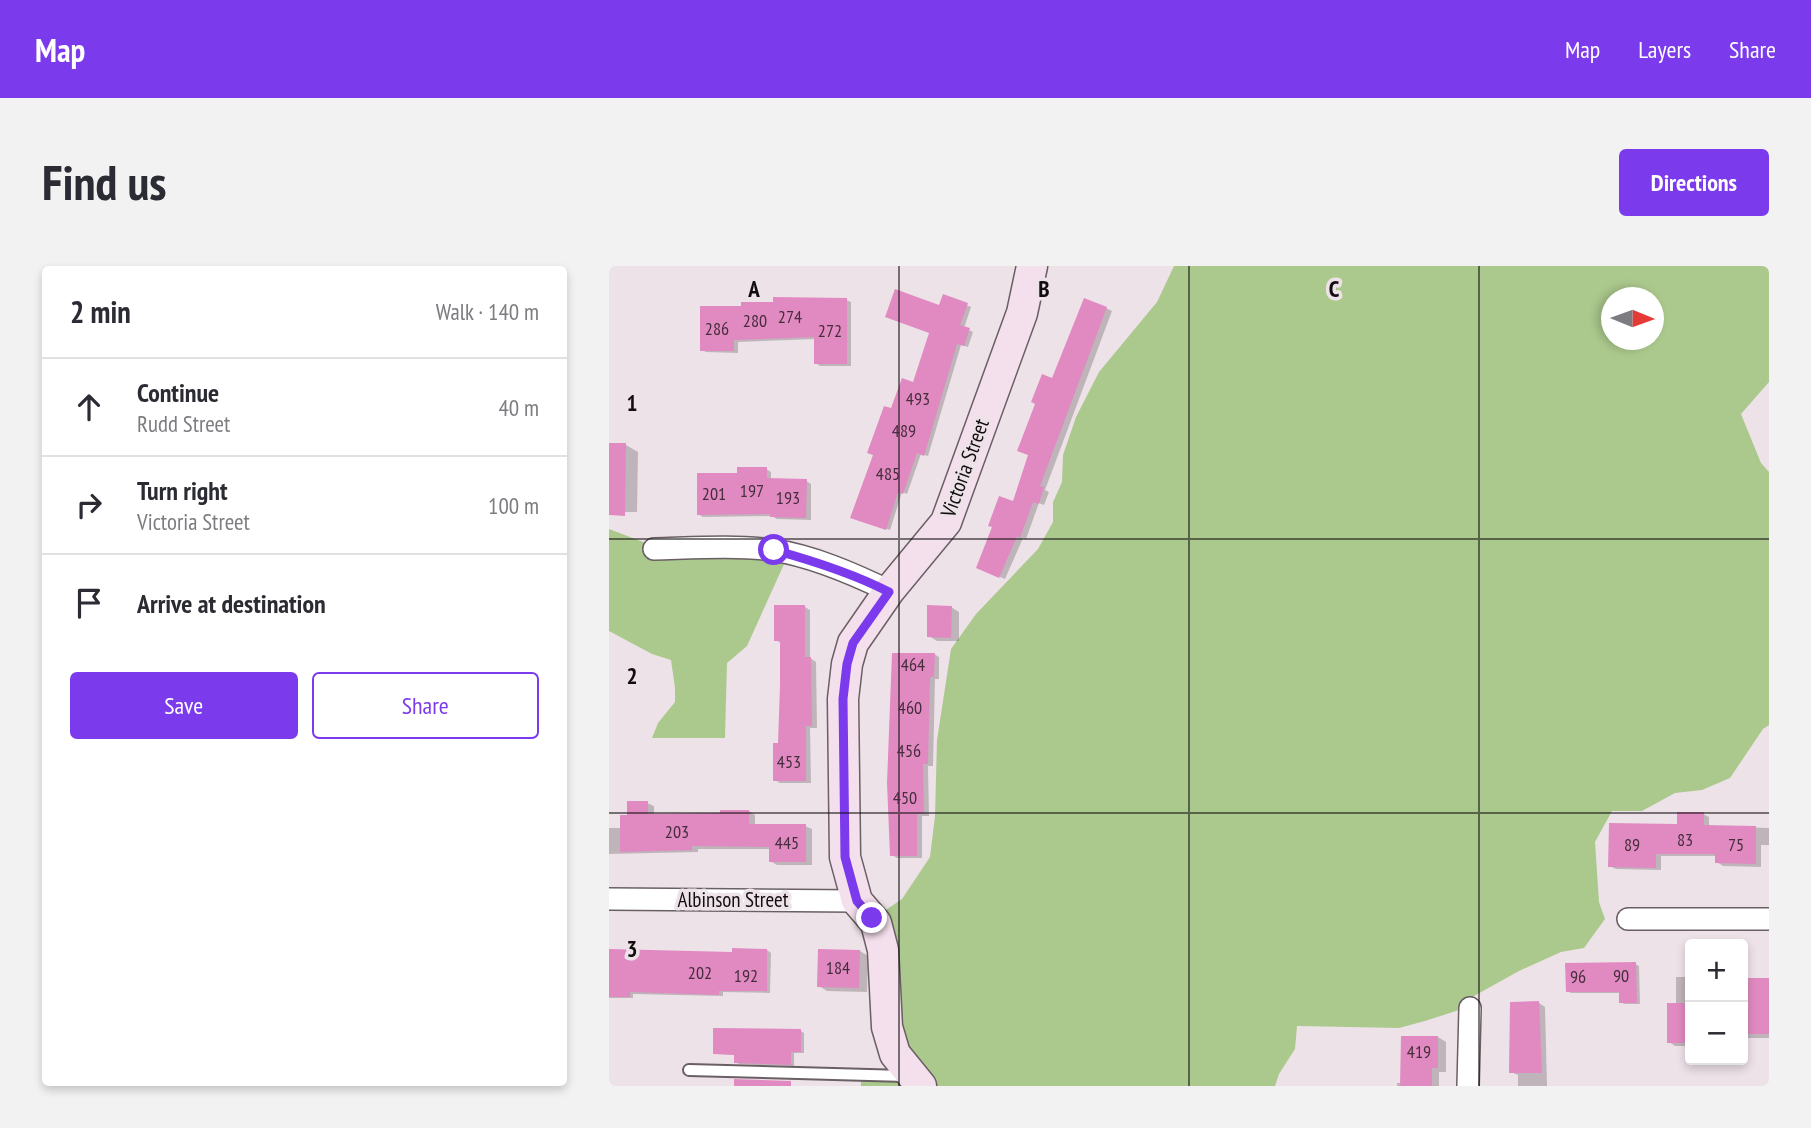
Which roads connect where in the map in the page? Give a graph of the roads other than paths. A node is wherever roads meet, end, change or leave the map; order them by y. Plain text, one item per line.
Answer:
1 (1032, 266) edge
2 (654, 548) dead end
3 (889, 592) junction
4 (609, 899) edge
5 (857, 901) junction
6 (1628, 919) dead end
7 (1769, 919) edge
8 (1470, 1008) dead end
9 (689, 1070) dead end
10 (916, 1081) edge
11 (1468, 1086) edge

1 - 3 street, Victoria Street
2 - 3 street
3 - 5 street, Victoria Street
4 - 5 street, Albinson Street
5 - 10 street, Victoria Street
6 - 7 street
8 - 11 street
9 - 10 lane

